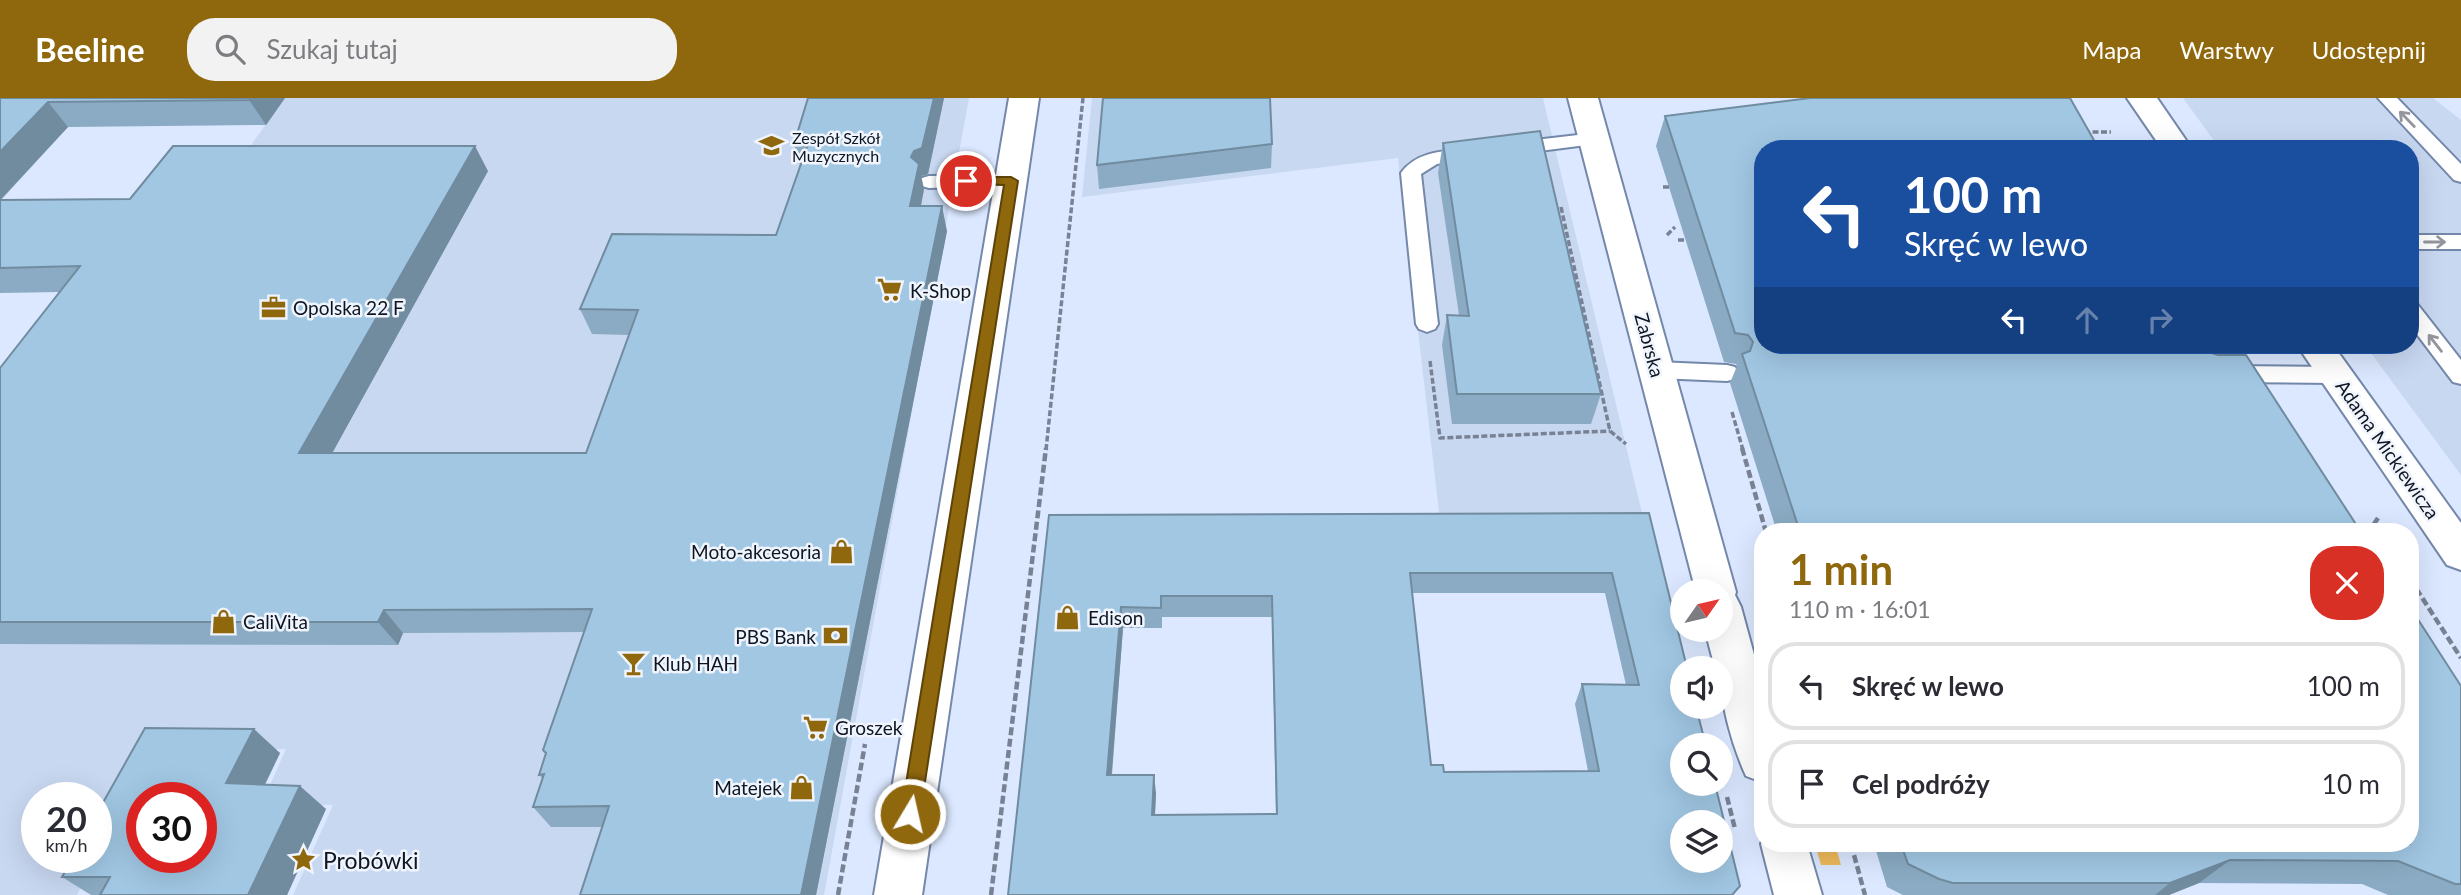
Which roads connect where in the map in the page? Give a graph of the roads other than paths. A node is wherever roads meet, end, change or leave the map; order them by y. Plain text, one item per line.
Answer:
1 (1024, 98) edge
2 (1583, 98) edge
3 (2141, 98) edge
4 (2387, 98) edge
5 (1595, 139) junction
6 (2171, 140) edge
7 (2461, 176) edge
8 (1011, 181) junction
9 (929, 182) dead end
10 (2419, 242) edge
11 (2461, 242) edge
12 (2419, 322) edge
13 (1427, 324) dead end
14 (2320, 354) edge
15 (1657, 370) junction
16 (1723, 373) road end
17 (2207, 374) edge
18 (2335, 375) junction
19 (2461, 376) edge
20 (2457, 544) edge
21 (1713, 579) edge
22 (1729, 642) edge
23 (1754, 732) edge
24 (1786, 852) edge
25 (898, 895) edge
26 (1798, 895) edge

1 - 8 street
2 - 5 street, Zabrska
3 - 6 street
7 -> 4 lane
5 - 13 lane
5 - 15 street, Zabrska
8 - 9 lane
8 - 25 street
10 -> 11 lane
19 -> 12 lane
14 - 18 street, Adama Mickiewicza
15 - 16 lane
15 - 21 street, Zabrska
17 - 18 lane
18 - 20 street, Adama Mickiewicza
22 - 23 street
24 - 26 street

